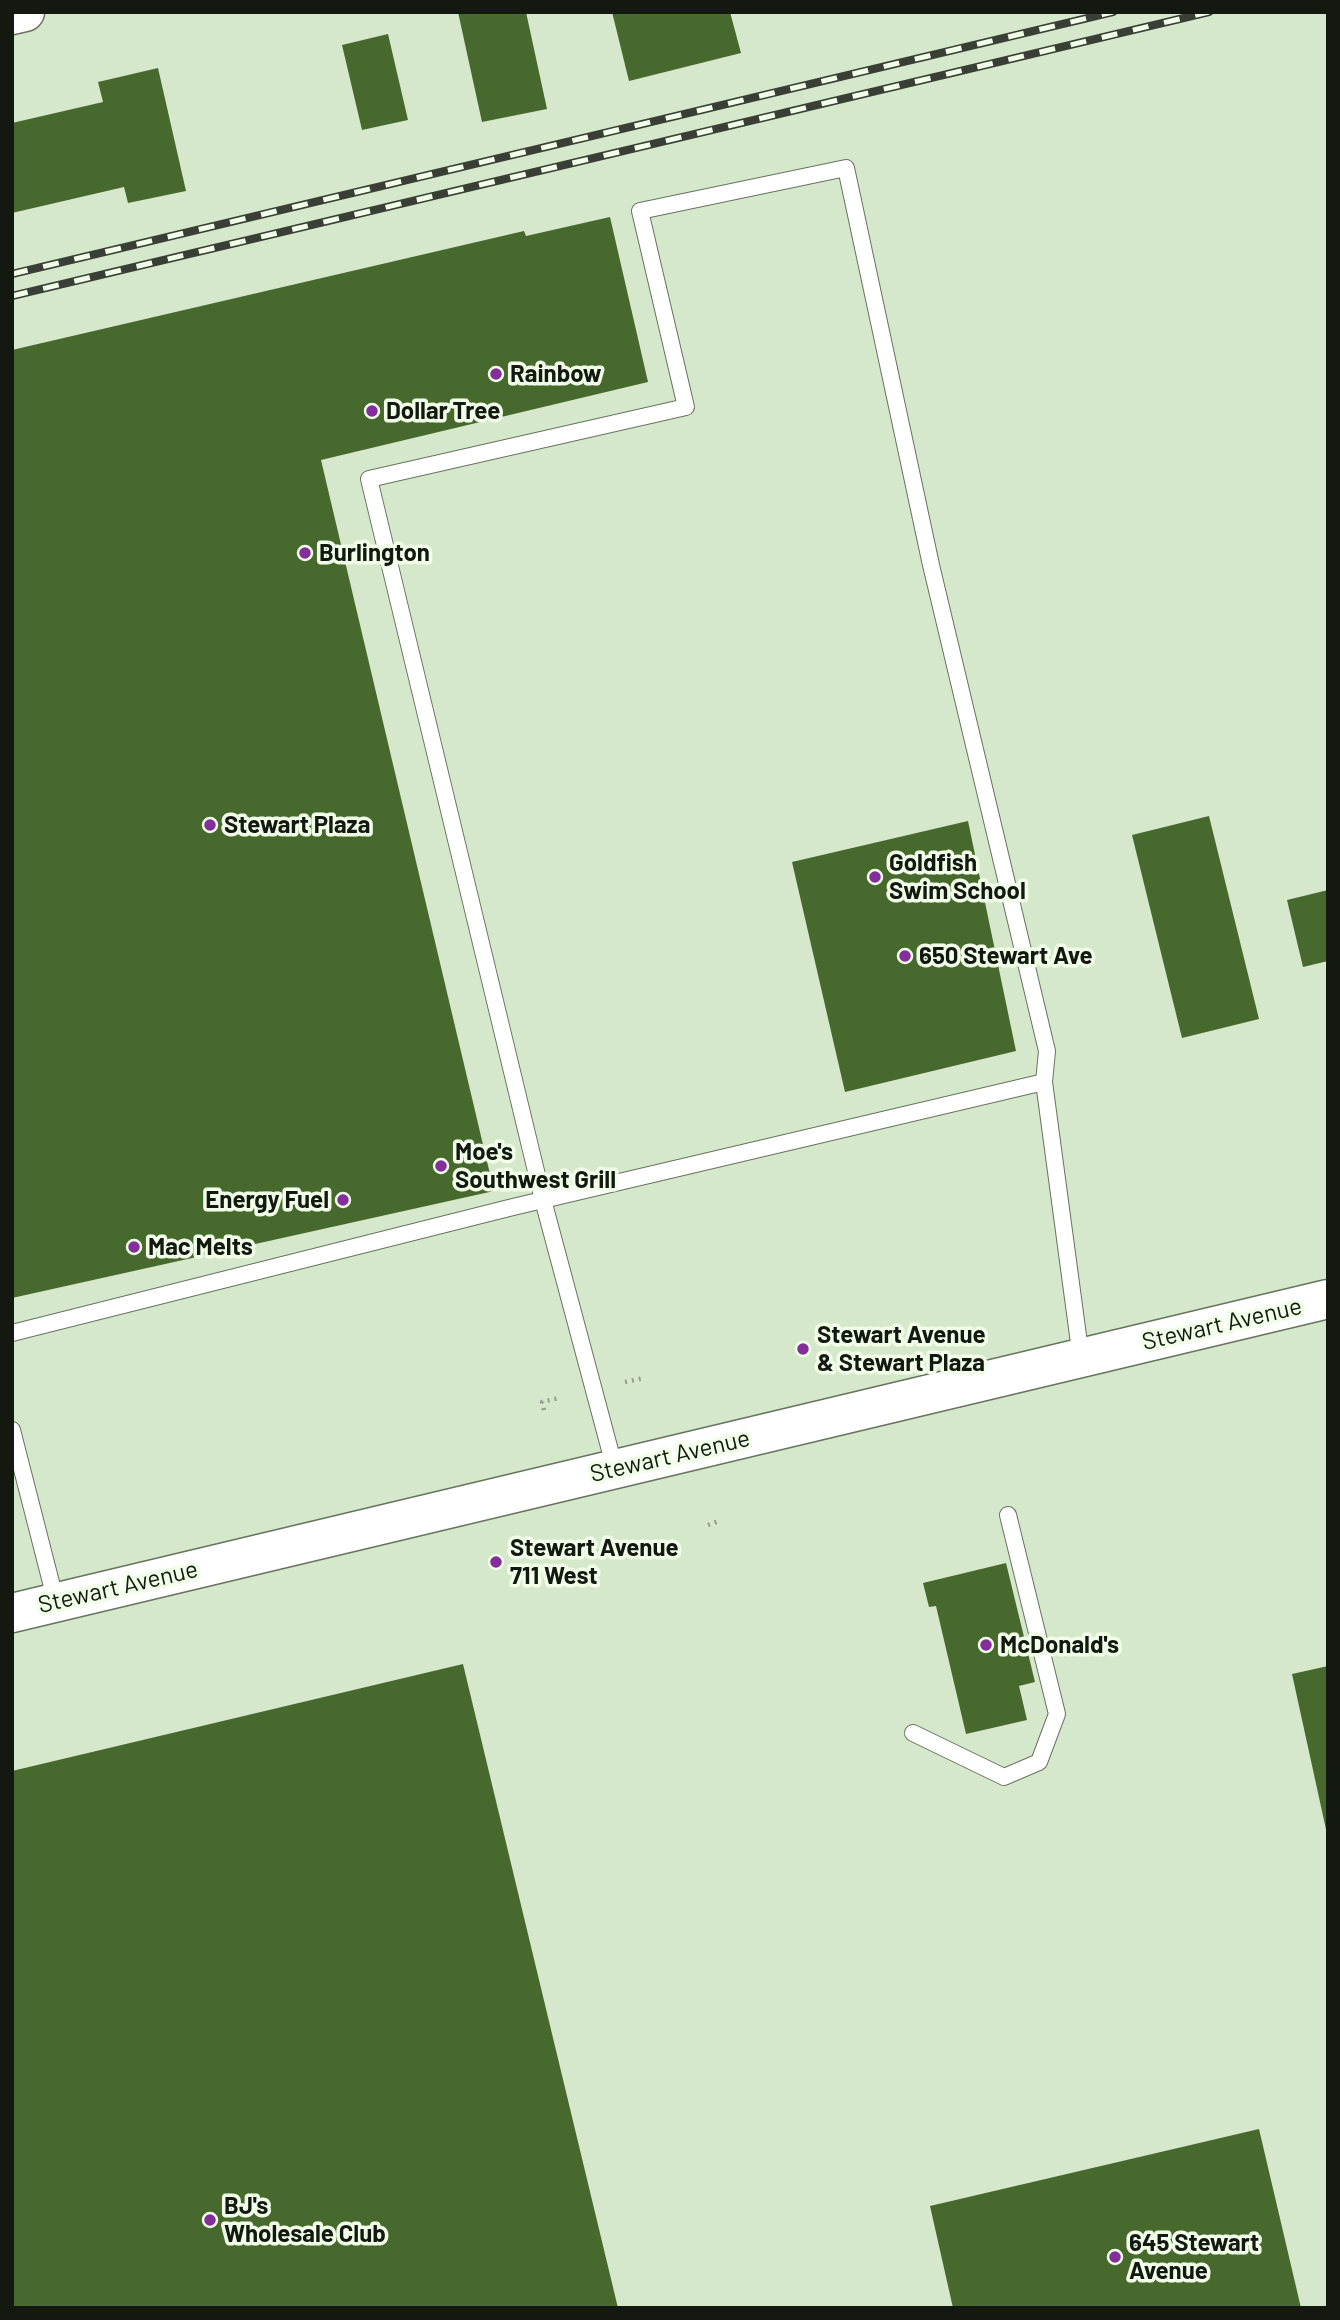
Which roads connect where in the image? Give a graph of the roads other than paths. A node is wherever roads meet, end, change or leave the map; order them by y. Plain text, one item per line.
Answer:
1 (25, 12) edge
2 (12, 15) edge
3 (1044, 1082) junction
4 (543, 1200) junction
5 (1328, 1299) edge
6 (12, 1333) edge
7 (1081, 1358) junction
8 (12, 1430) edge
9 (615, 1469) junction
10 (1009, 1515) dead end
11 (56, 1602) junction
12 (12, 1613) edge
13 (913, 1733) dead end

1 - 2 main road
3 - 4 lane
3 - 4 lane
3 - 7 lane
4 - 6 lane
4 - 9 lane
5 - 7 main road, Stewart Avenue
7 - 9 main road, Stewart Avenue
8 - 11 lane
9 - 11 main road, Stewart Avenue
10 - 13 lane
11 - 12 main road, Stewart Avenue

